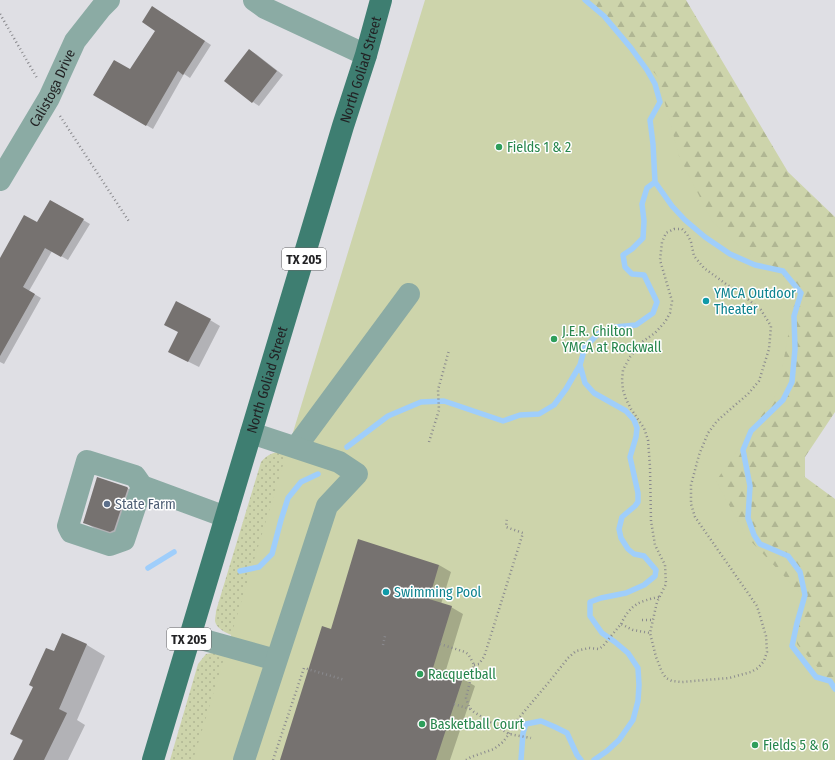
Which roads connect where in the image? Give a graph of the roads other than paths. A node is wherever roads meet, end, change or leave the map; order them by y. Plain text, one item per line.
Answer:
1 (109, 0) edge
2 (254, 0) edge
3 (381, 0) edge
4 (366, 55) junction
5 (0, 180) edge
6 (409, 294) dead end
7 (252, 433) junction
8 (296, 447) junction
9 (142, 486) dead end
10 (226, 517) junction
11 (190, 636) junction
12 (276, 660) junction
13 (153, 760) edge
14 (244, 760) edge

1 - 5 street, Calistoga Drive
2 - 4 street
3 - 4 main road, North Goliad Street / TX 205
4 - 7 main road, North Goliad Street / TX 205
6 - 8 street
7 - 8 street
7 - 10 main road, North Goliad Street / TX 205
8 - 12 street
9 - 10 street
10 - 11 main road, North Goliad Street / TX 205
11 - 12 street
11 - 13 main road, North Goliad Street / TX 205
12 - 14 street

